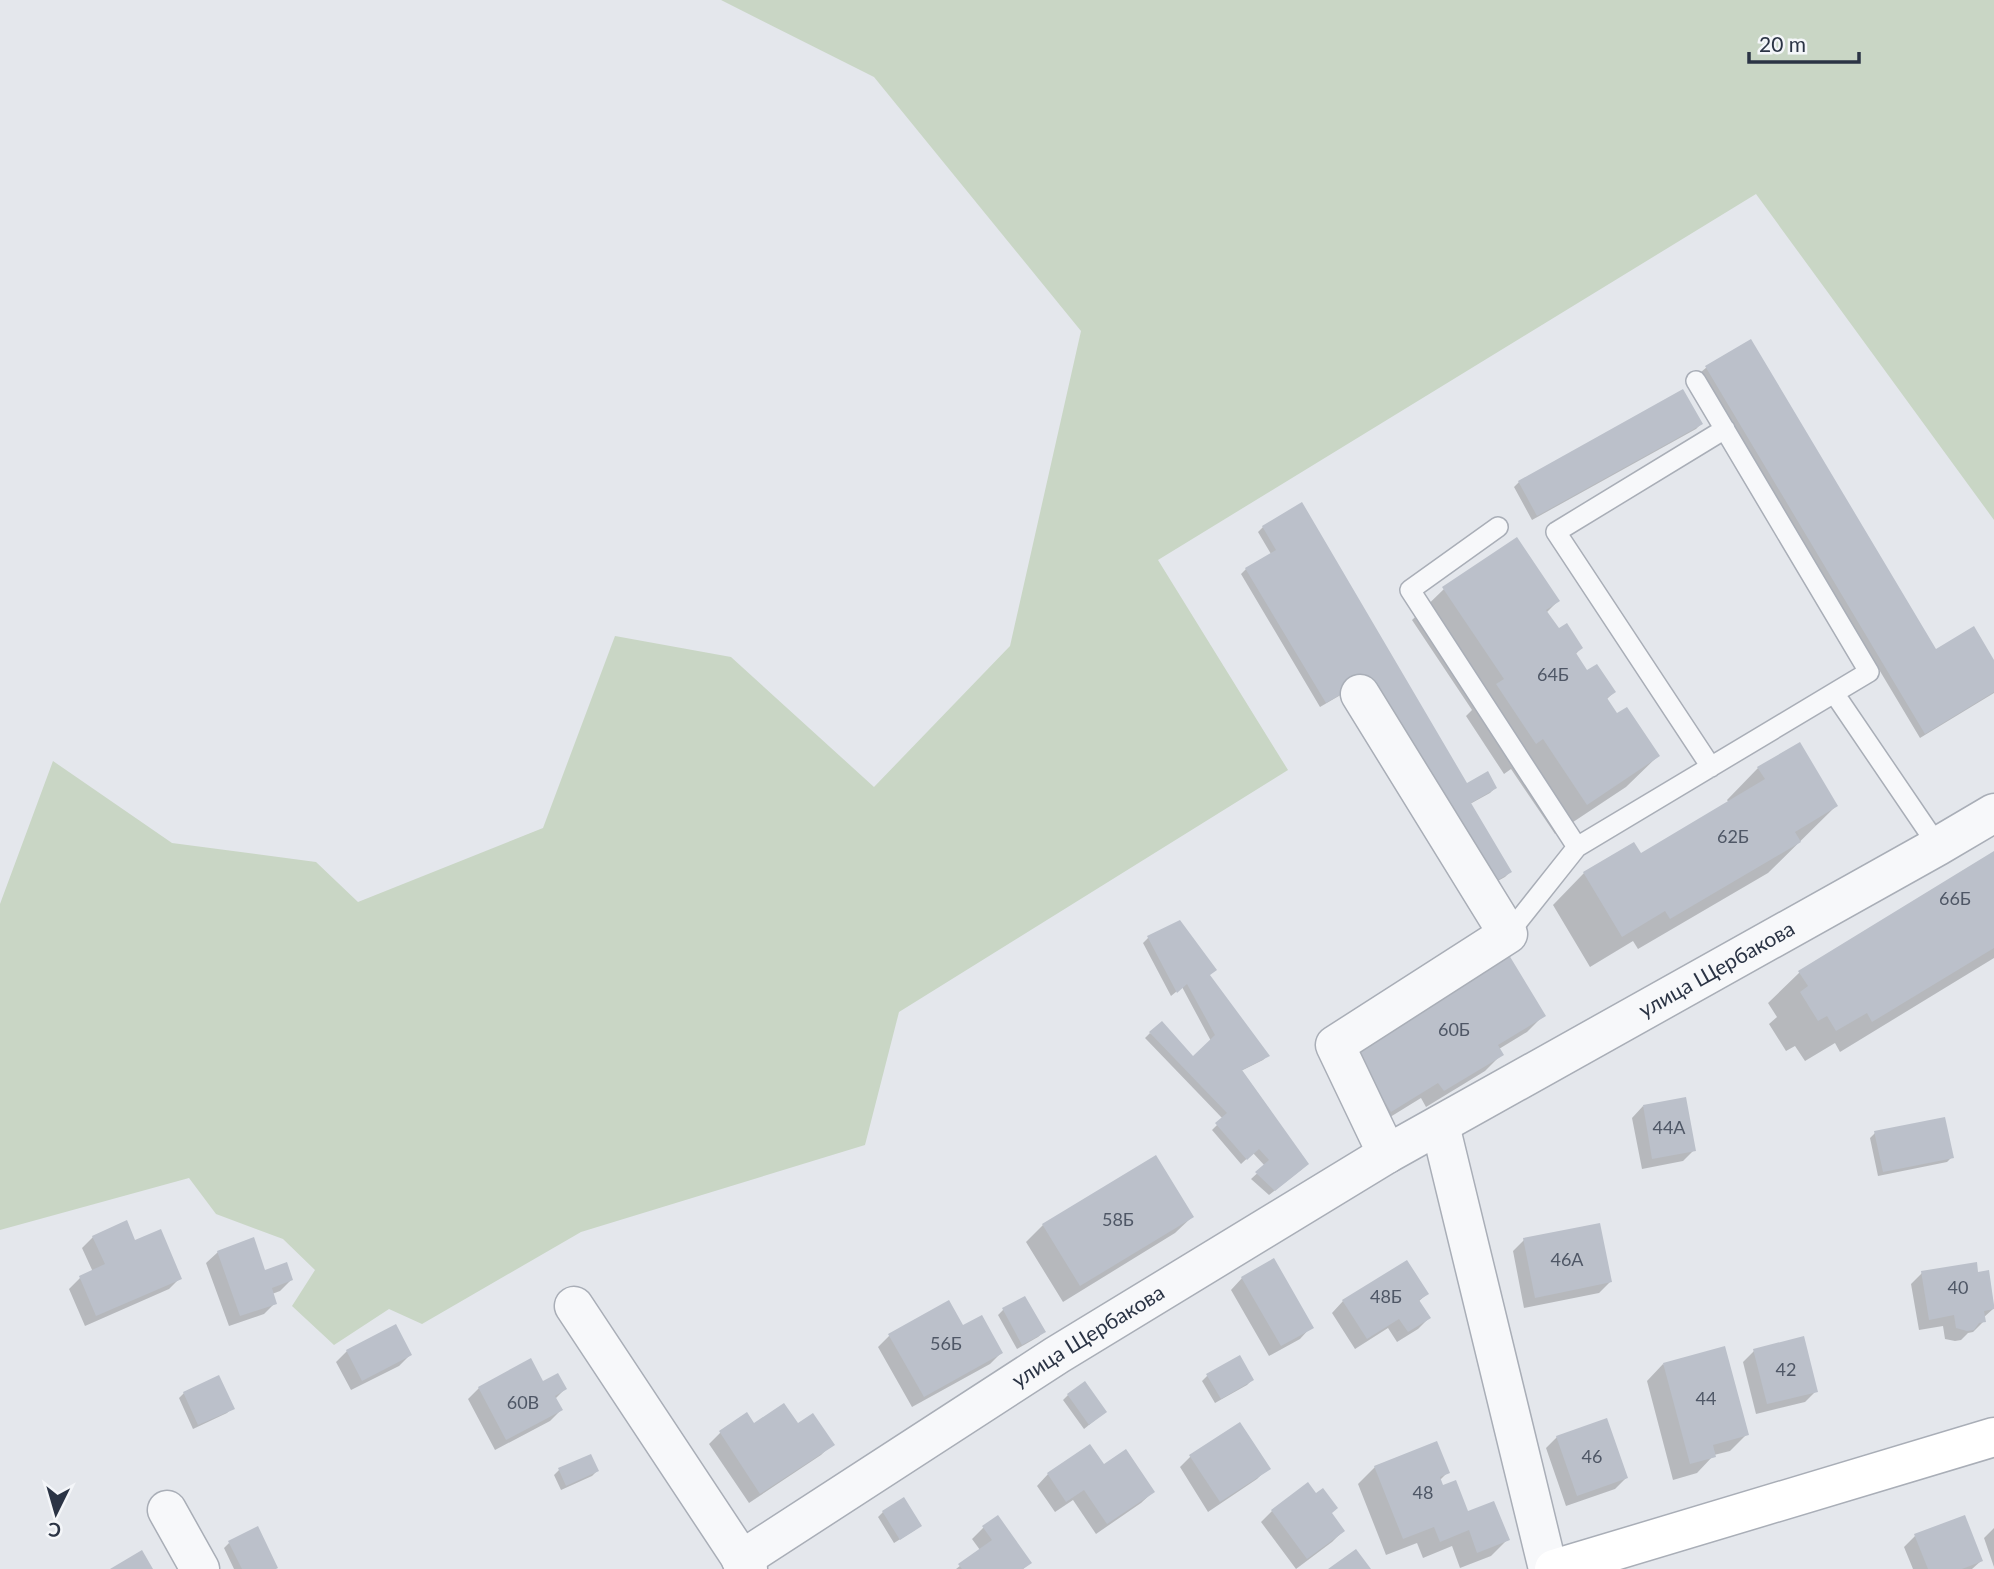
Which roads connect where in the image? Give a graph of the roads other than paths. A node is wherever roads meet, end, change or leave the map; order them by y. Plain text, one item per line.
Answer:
1 (1696, 381) dead end
2 (1725, 429) junction
3 (1498, 527) dead end
4 (1833, 693) junction
5 (1360, 694) dead end
6 (1711, 767) junction
7 (1994, 813) edge
8 (1938, 846) junction
9 (1577, 847) junction
10 (1508, 934) junction
11 (1440, 1125) junction
12 (1387, 1154) junction
13 (574, 1306) dead end
14 (1994, 1437) edge
15 (167, 1510) dead end
16 (745, 1564) edge
17 (200, 1569) edge
18 (1548, 1569) edge
19 (1554, 1569) edge

1 - 2 lane
2 - 4 lane
2 - 6 lane
3 - 9 lane
4 - 6 lane
4 - 8 lane
5 - 10 street
6 - 9 lane
7 - 8 street, улица Щербакова
8 - 11 street, улица Щербакова
9 - 10 lane
10 - 12 street
11 - 12 street, улица Щербакова
11 - 18 street
12 - 16 street, улица Щербакова
13 - 16 street, улица Щербакова
14 - 19 street
15 - 17 street

